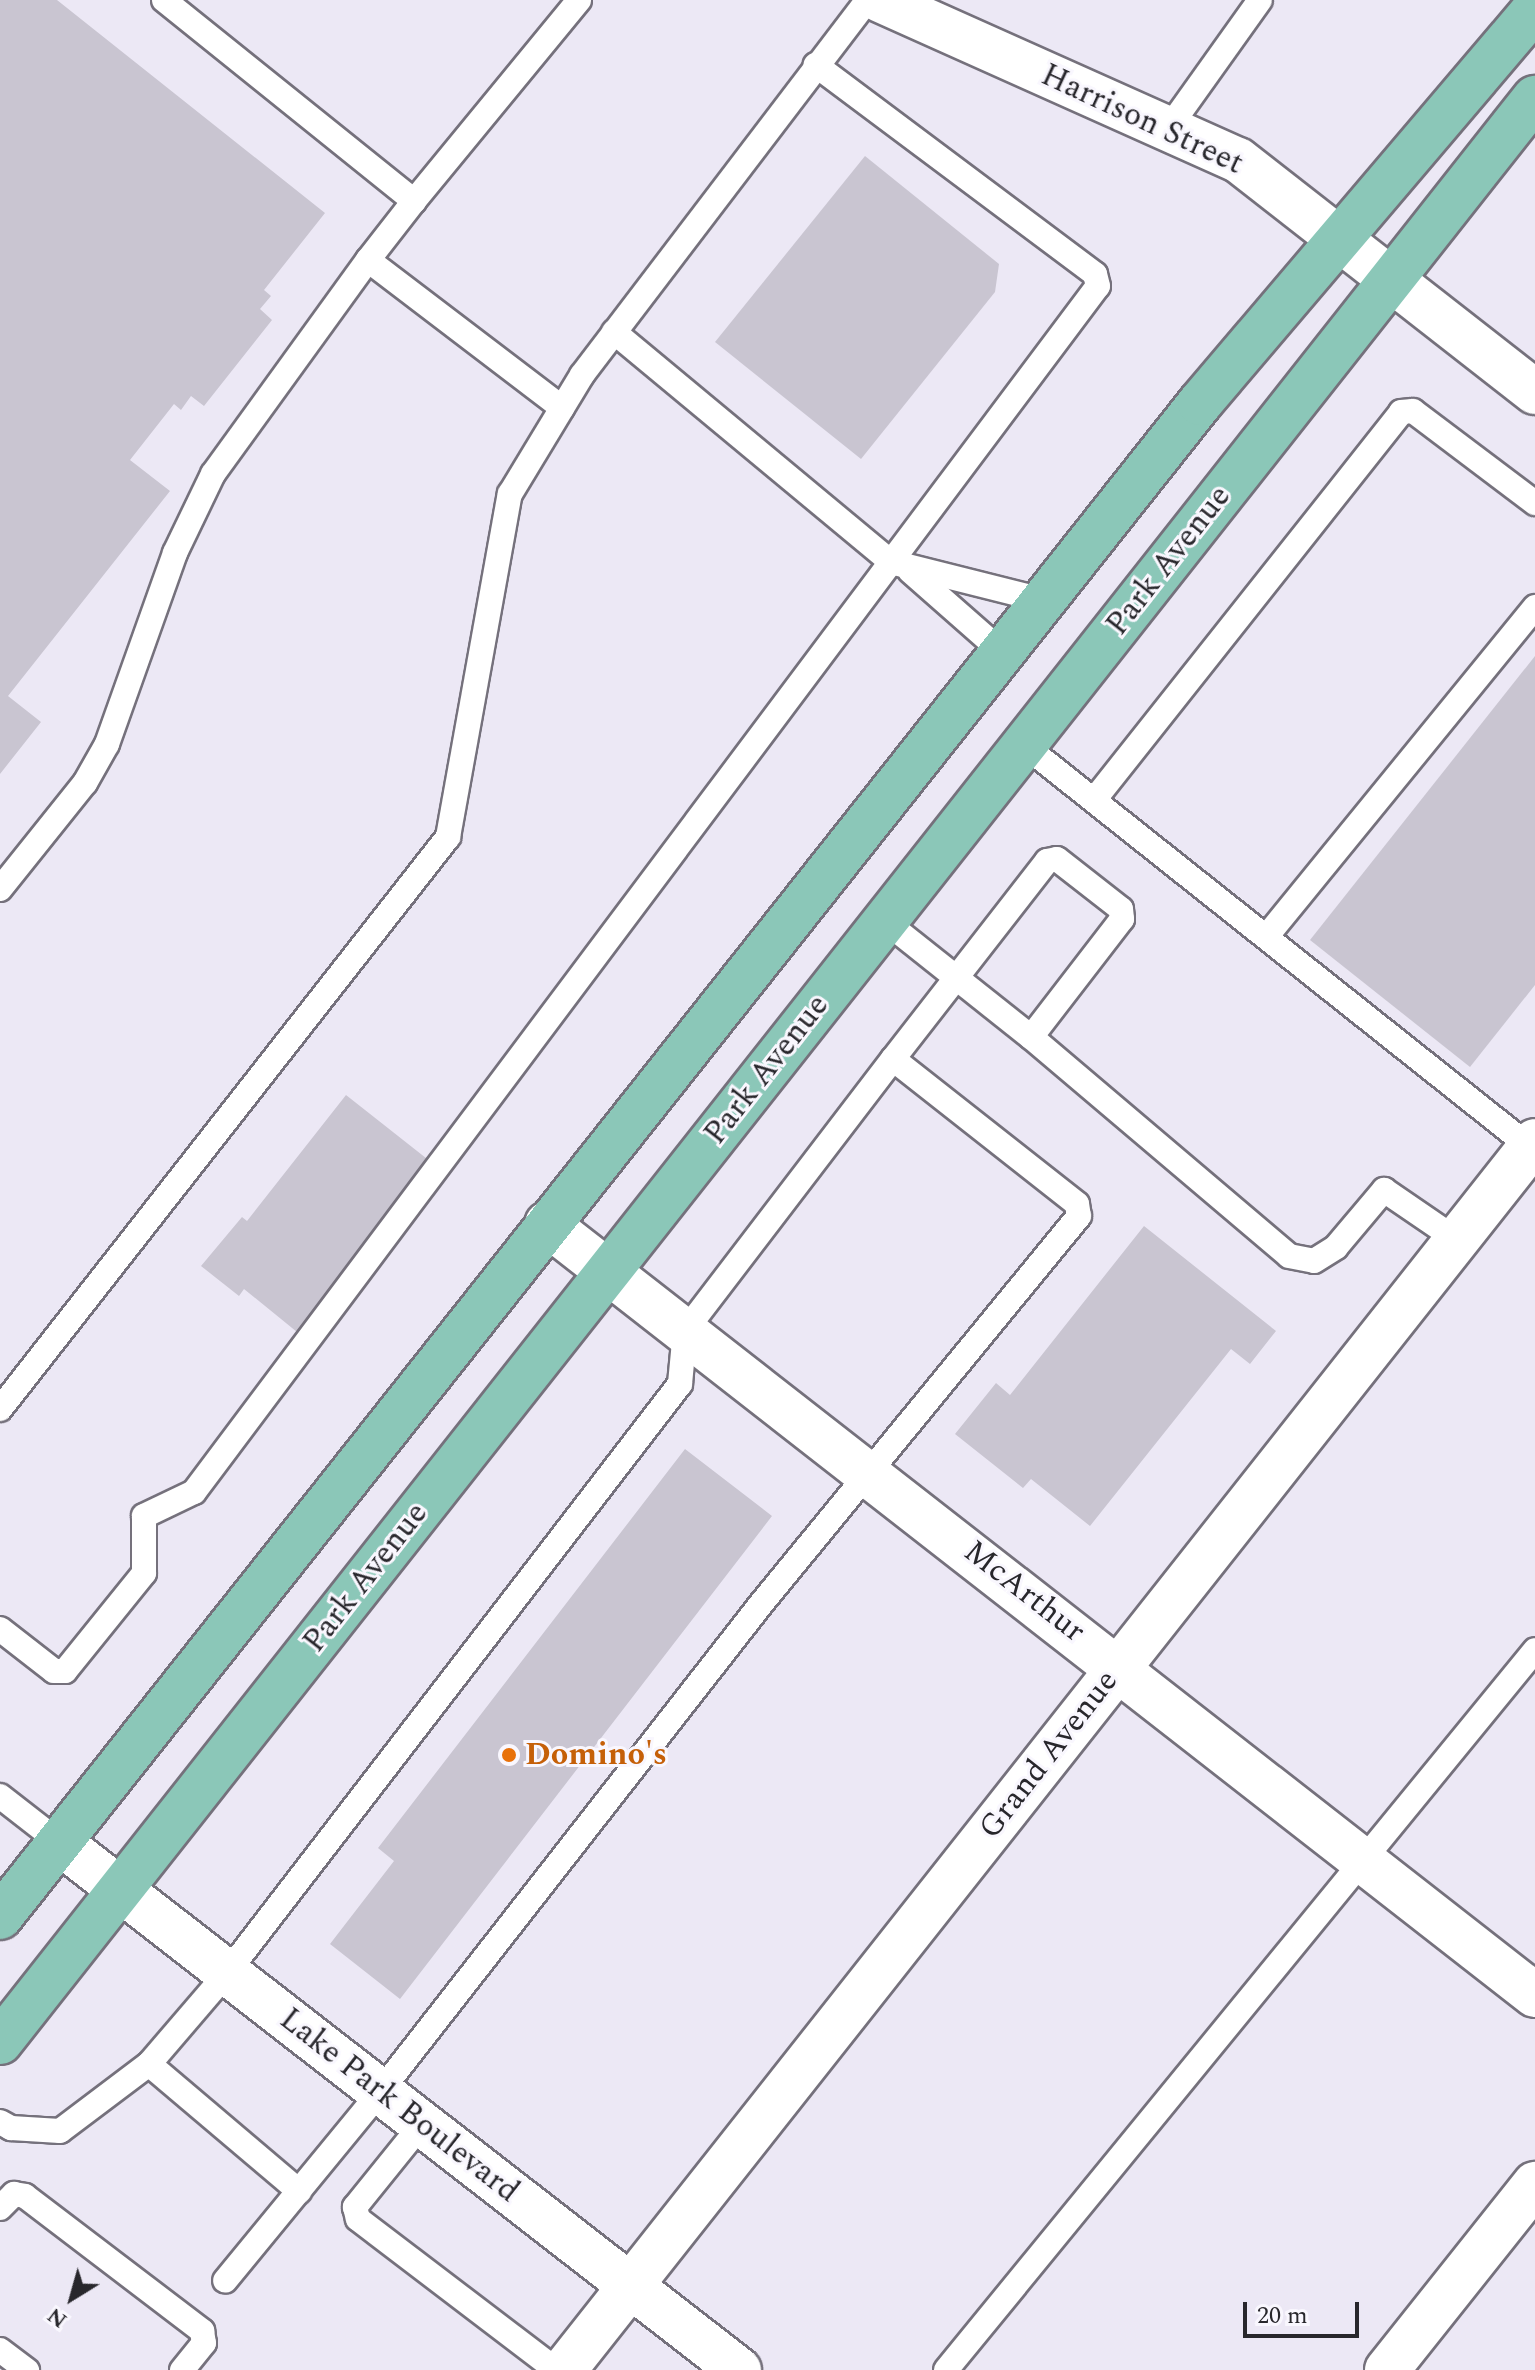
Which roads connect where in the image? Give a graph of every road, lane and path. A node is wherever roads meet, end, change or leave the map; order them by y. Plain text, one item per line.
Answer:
1 (164, 0) edge
2 (579, 0) edge
3 (868, 0) edge
4 (880, 0) edge
5 (1260, 0) edge
6 (1535, 9) edge
7 (816, 65) junction
8 (1535, 98) edge
9 (1168, 129) junction
10 (414, 201) junction
11 (1338, 237) junction
12 (368, 260) junction
13 (1392, 280) junction
14 (614, 332) junction
15 (1535, 392) edge
16 (562, 408) junction
17 (1535, 503) edge
18 (900, 565) junction
19 (1042, 600) junction
20 (1535, 607) edge
21 (1001, 651) junction
22 (1024, 745) junction
23 (1094, 800) junction
24 (0, 889) edge
25 (885, 921) junction
26 (1266, 937) junction
27 (955, 978) junction
28 (1031, 1037) junction
29 (893, 1059) junction
30 (1532, 1144) edge
31 (547, 1224) junction
32 (1457, 1240) junction
33 (607, 1272) junction
34 (685, 1331) junction
35 (0, 1409) edge
36 (871, 1475) junction
37 (0, 1629) edge
38 (1535, 1650) edge
39 (1119, 1667) junction
40 (0, 1796) edge
41 (59, 1842) junction
42 (1365, 1860) junction
43 (120, 1890) junction
44 (0, 1917) edge
45 (227, 1973) junction
46 (1535, 1995) edge
47 (0, 2042) edge
48 (149, 2064) junction
49 (380, 2092) junction
50 (0, 2122) edge
51 (422, 2124) junction
52 (1535, 2184) edge
53 (299, 2191) junction
54 (0, 2208) edge
55 (225, 2281) dead end
56 (630, 2286) junction
57 (0, 2350) edge
58 (27, 2370) edge
59 (182, 2370) edge
60 (556, 2370) edge
61 (564, 2370) edge
62 (739, 2370) edge
63 (946, 2370) edge
64 (1387, 2370) edge

1 - 10 lane
2 - 10 lane
3 - 7 lane
4 - 9 street, Harrison Street
5 - 9 lane
6 - 11 main road
7 - 14 lane
7 - 18 lane
8 - 13 main road, Park Avenue
9 - 11 street, Harrison Street
10 - 12 lane
11 - 13 street, Harrison Street
11 - 19 main road
12 - 16 lane
12 - 24 lane
13 - 15 street, Harrison Street
13 - 22 main road, Park Avenue
14 - 16 lane
14 - 18 lane
16 - 35 lane
17 - 23 lane
18 - 19 lane
18 - 21 lane
18 - 37 lane
19 - 21 main road
20 - 26 lane
21 - 31 main road
22 - 23 lane
22 - 25 main road, Park Avenue
23 - 26 lane
25 - 27 lane
25 - 33 main road, Park Avenue
26 - 30 lane
27 - 28 lane
27 - 28 lane
27 - 29 lane
28 - 32 lane
29 - 34 lane
29 - 36 lane
30 - 32 street, Grand Avenue
31 - 33 street, McArthur
31 - 41 main road
32 - 39 street, Grand Avenue
33 - 34 street, McArthur
33 - 43 main road, Park Avenue
34 - 36 street, McArthur
34 - 45 lane
36 - 39 street, McArthur
36 - 49 lane
38 - 42 lane
39 - 42 street, McArthur
39 - 56 street, Grand Avenue
40 - 41 lane
41 - 43 street, Lake Park Boulevard
41 - 44 main road
42 - 46 street, McArthur
42 - 63 lane
43 - 45 street, Lake Park Boulevard
43 - 47 main road, Park Avenue
45 - 48 lane
45 - 49 street, Lake Park Boulevard
48 - 50 lane
48 - 53 lane
49 - 51 street, Lake Park Boulevard
49 - 53 lane
51 - 56 street, Lake Park Boulevard
51 - 60 lane
52 - 64 street
53 - 55 lane
54 - 59 lane
56 - 61 street, Grand Avenue
56 - 62 street, Lake Park Boulevard
57 - 58 lane

